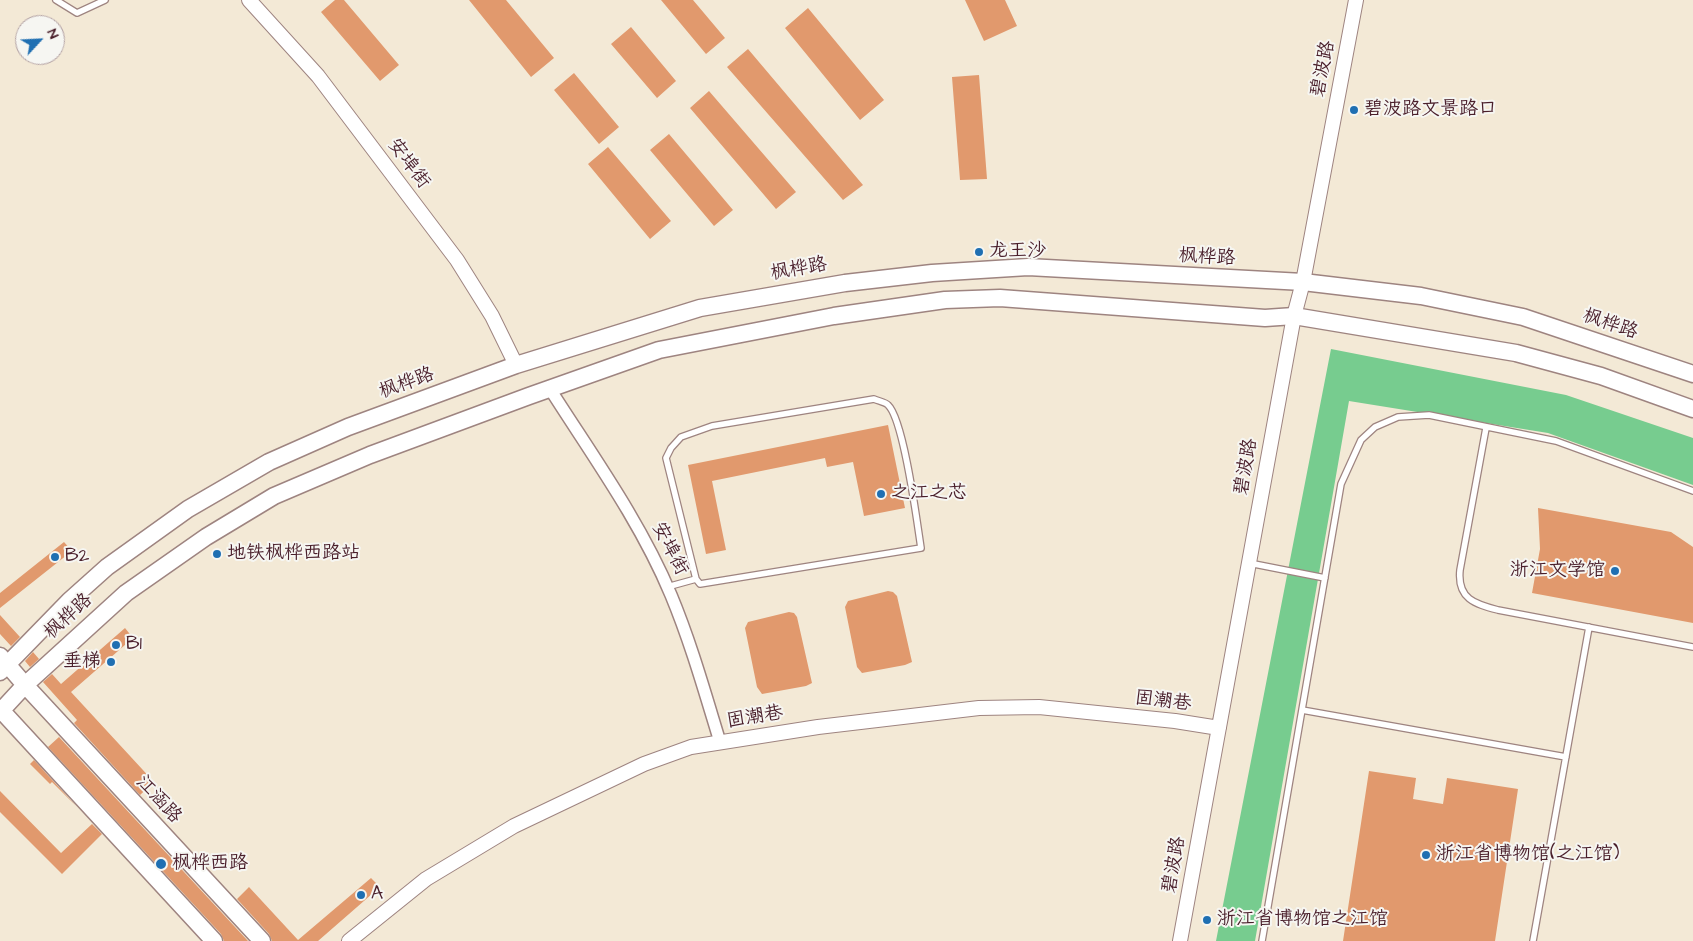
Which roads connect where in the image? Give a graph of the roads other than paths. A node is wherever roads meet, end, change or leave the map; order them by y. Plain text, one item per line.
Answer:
1 (56, 0) edge
2 (105, 0) edge
3 (249, 0) edge
4 (1356, 0) edge
5 (1303, 282) junction
6 (1294, 316) junction
7 (516, 364) junction
8 (1693, 374) edge
9 (550, 388) junction
10 (1693, 409) edge
11 (1486, 428) junction
12 (1693, 491) edge
13 (1249, 563) junction
14 (1325, 578) junction
15 (696, 579) junction
16 (667, 586) junction
17 (1590, 627) junction
18 (1693, 647) edge
19 (2, 664) edge
20 (25, 686) junction
21 (1302, 710) junction
22 (0, 711) edge
23 (1219, 728) junction
24 (720, 742) junction
25 (1566, 756) junction
26 (214, 941) edge
27 (262, 941) edge
28 (349, 941) edge
29 (1180, 941) edge
30 (1262, 941) edge
31 (1532, 941) edge

1 - 2 lane
3 - 7 street, 安埠街
4 - 5 street, 碧波路
5 - 6 street, 碧波路
5 - 7 main road, 枫桦路
5 - 8 main road, 枫桦路
6 - 9 main road, 枫桦路
6 - 10 main road, 枫桦路
6 - 13 street, 碧波路
7 - 19 main road, 枫桦路
9 - 16 street, 安埠街
9 - 20 main road, 枫桦路
11 - 12 lane
11 - 14 lane
11 - 17 lane
13 - 14 lane
13 - 23 street, 碧波路
14 - 21 lane
15 - 15 lane
15 - 16 lane
16 - 24 street, 安埠街
17 - 18 lane
17 - 25 lane
19 - 20 main road, 江涵路
20 - 22 main road, 枫桦路
20 - 27 main road, 江涵路
21 - 25 lane
21 - 30 lane
22 - 26 main road
23 - 24 street, 固潮巷
23 - 29 street, 碧波路
24 - 28 street, 固潮巷
25 - 31 lane

